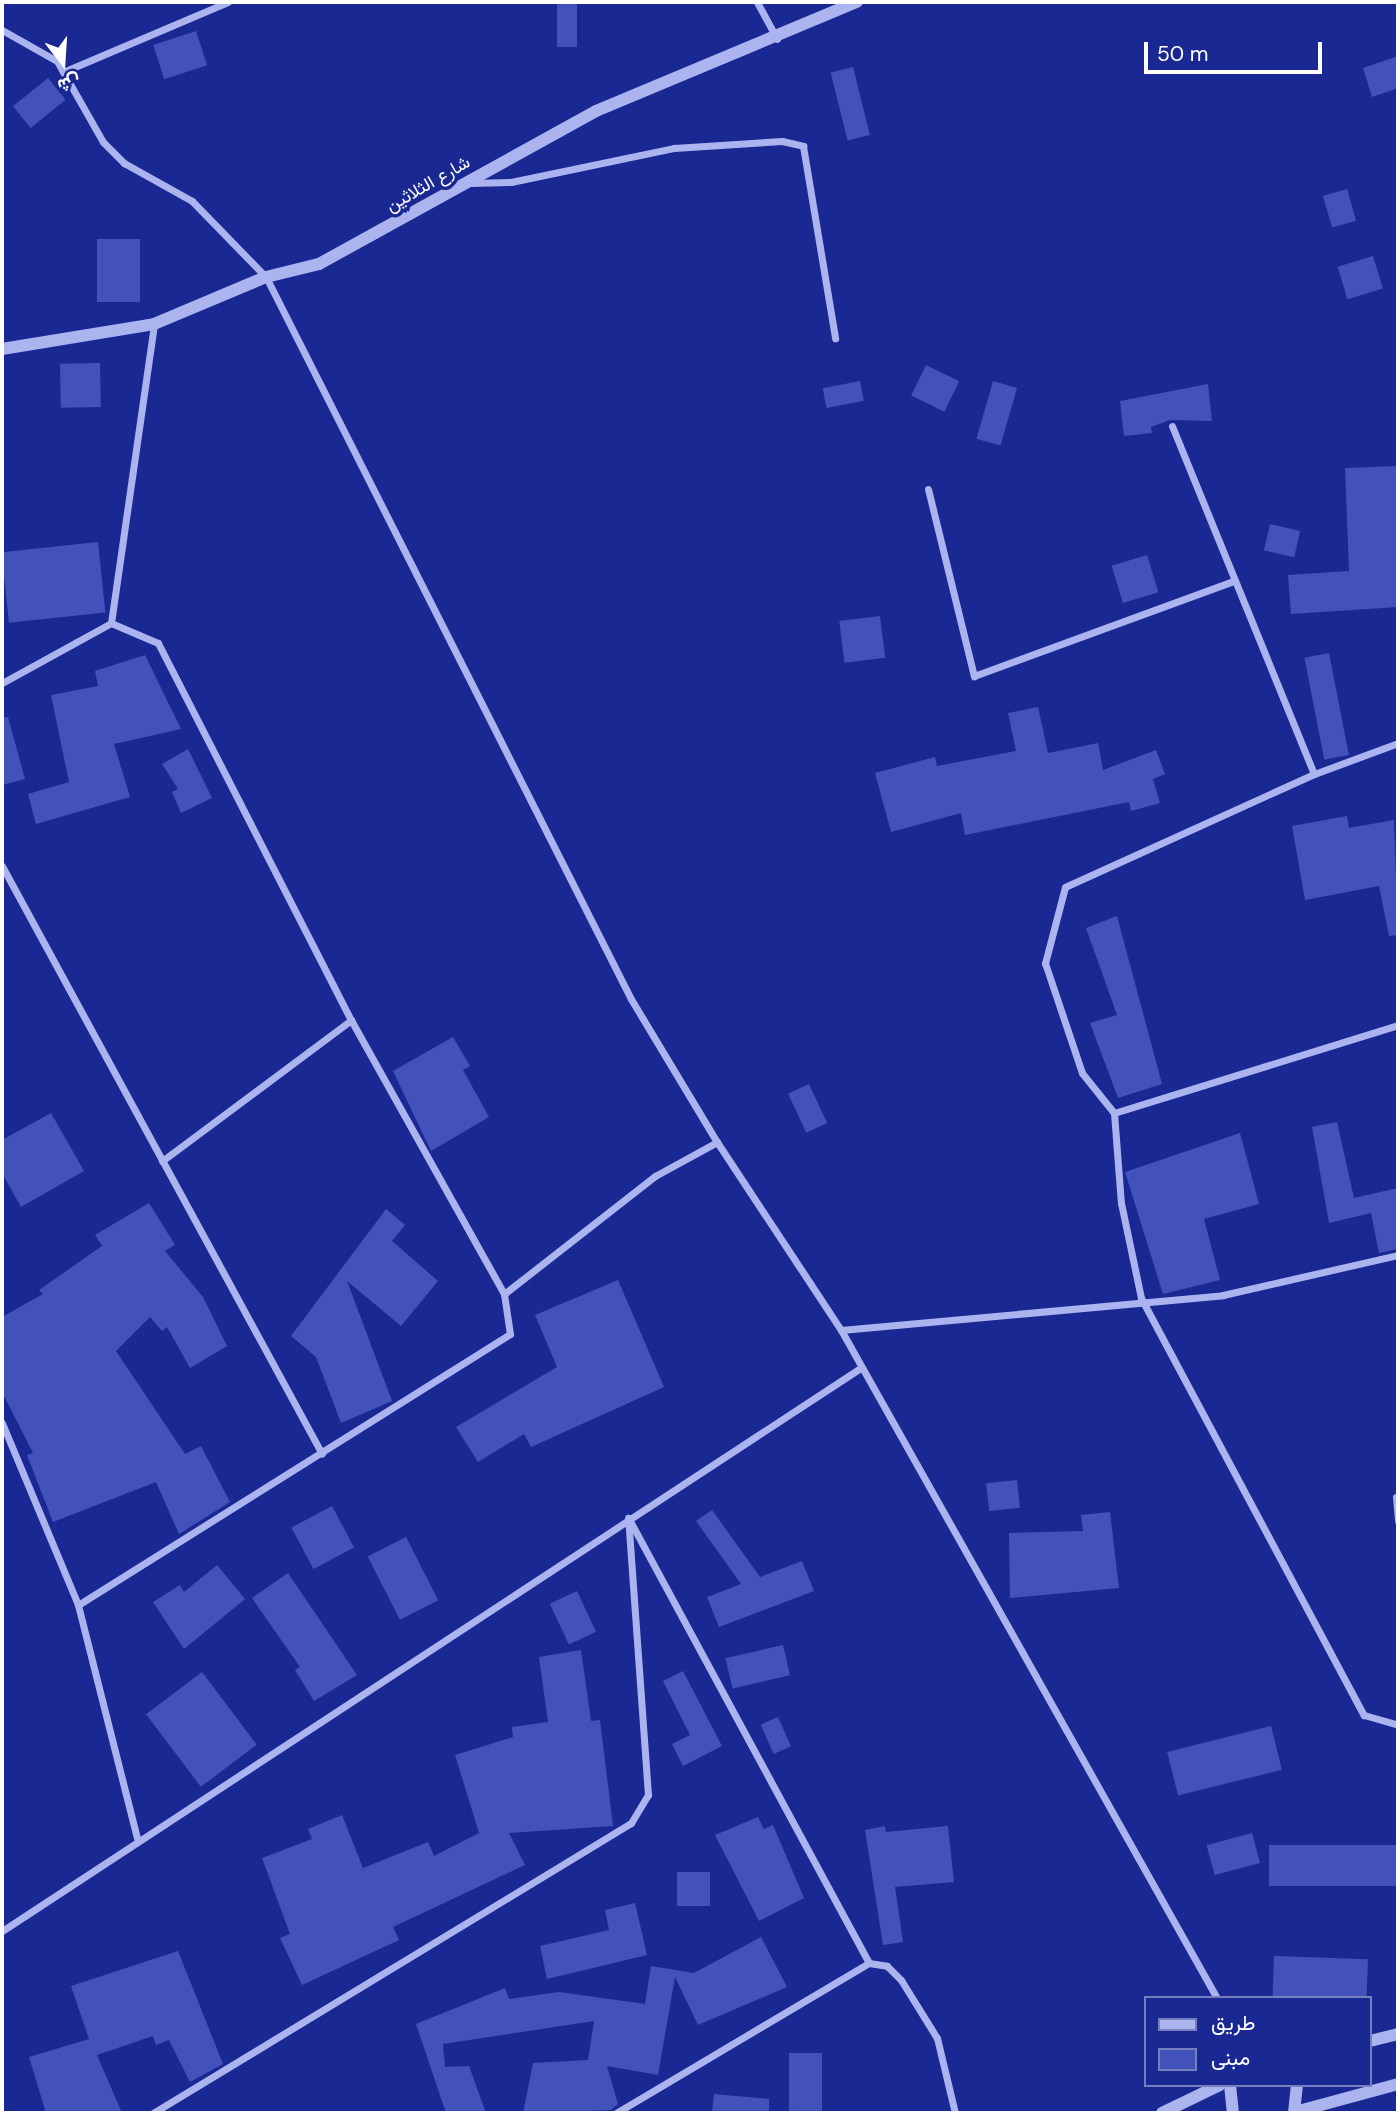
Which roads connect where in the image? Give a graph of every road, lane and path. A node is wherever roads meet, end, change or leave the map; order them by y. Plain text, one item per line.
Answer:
1 (228, 2) edge
2 (757, 2) edge
3 (857, 2) edge
4 (2, 30) edge
5 (778, 39) junction
6 (63, 72) junction
7 (463, 184) junction
8 (265, 277) junction
9 (154, 324) junction
10 (835, 338) dead end
11 (2, 349) edge
12 (1172, 426) dead end
13 (928, 489) dead end
14 (1233, 581) junction
15 (111, 623) junction
16 (2, 683) edge
17 (1398, 743) edge
18 (1314, 774) junction
19 (2, 866) edge
20 (351, 1020) junction
21 (1398, 1025) edge
22 (1114, 1113) junction
23 (717, 1142) junction
24 (162, 1161) junction
25 (1398, 1255) edge
26 (504, 1294) junction
27 (1141, 1298) junction
28 (841, 1330) junction
29 (862, 1367) junction
30 (2, 1423) edge
31 (322, 1454) junction
32 (1396, 1497) dead end
33 (628, 1518) junction
34 (1398, 1521) edge
35 (78, 1605) junction
36 (1398, 1725) edge
37 (137, 1839) junction
38 (2, 1931) edge
39 (869, 1963) junction
40 (1216, 1996) edge
41 (1398, 2034) edge
42 (1372, 2040) edge
43 (1398, 2084) edge
44 (1216, 2087) edge
45 (1230, 2087) edge
46 (1297, 2087) edge
47 (153, 2113) edge
48 (616, 2113) edge
49 (956, 2113) edge
50 (1162, 2113) edge
51 (1233, 2113) edge
52 (1294, 2113) edge

1 - 6 street
2 - 5 street
3 - 5 street, شارع الثلاثين
4 - 6 street
5 - 7 street, شارع الثلاثين
6 - 8 street
7 - 8 street, شارع الثلاثين
7 - 10 street
8 - 9 street, شارع الثلاثين
8 - 23 street
9 - 11 street, شارع الثلاثين
9 - 15 street
12 - 14 street
13 - 14 street
14 - 18 street
15 - 16 street
15 - 20 street
17 - 18 street
18 - 22 street
19 - 24 street
20 - 24 street
20 - 26 street
21 - 22 street
22 - 27 street
23 - 26 street
23 - 28 street
24 - 31 street
25 - 27 street
26 - 31 street
27 - 28 street
27 - 36 street
28 - 29 street
29 - 33 street
29 - 40 street
30 - 35 street
31 - 35 street
32 - 34 street
33 - 37 street
33 - 39 street
33 - 47 street
35 - 37 street
37 - 38 street
39 - 48 street
39 - 49 street
41 - 42 street
43 - 52 street
44 - 50 street
45 - 51 street
46 - 52 street

